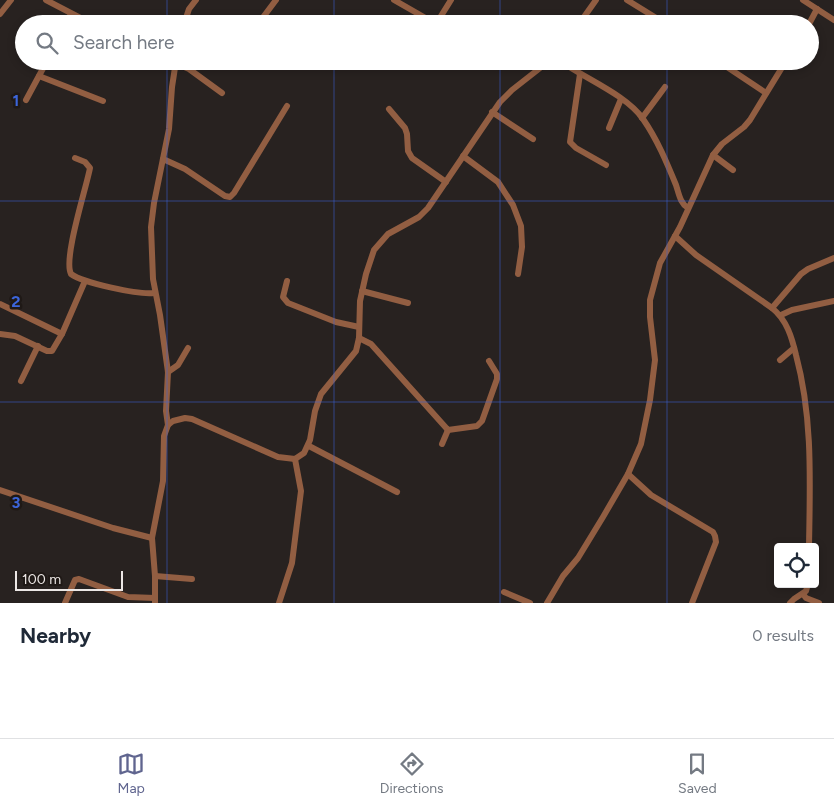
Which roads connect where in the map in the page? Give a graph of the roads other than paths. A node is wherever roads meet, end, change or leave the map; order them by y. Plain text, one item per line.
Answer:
1 (11, 0) edge
2 (46, 0) edge
3 (196, 0) edge
4 (276, 0) edge
5 (394, 0) edge
6 (451, 0) edge
7 (596, 0) edge
8 (626, 0) edge
9 (804, 0) edge
10 (817, 9) junction
11 (0, 14) edge
12 (71, 14) edge
13 (187, 15) edge
14 (265, 15) edge
15 (420, 15) edge
16 (442, 15) edge
17 (585, 15) edge
18 (651, 15) edge
19 (814, 15) edge
20 (833, 18) edge
21 (43, 70) edge
22 (174, 70) edge
23 (190, 70) edge
24 (537, 70) edge
25 (575, 70) edge
26 (732, 70) edge
27 (780, 70) edge
28 (580, 74) junction
29 (39, 76) junction
30 (665, 87) dead end
31 (222, 93) dead end
32 (766, 93) junction
33 (621, 99) junction
34 (26, 100) dead end
35 (103, 102) dead end
36 (287, 106) dead end
37 (389, 109) dead end
38 (492, 112) junction
39 (642, 118) junction
40 (609, 128) dead end
41 (533, 138) dead end
42 (463, 156) junction
43 (713, 156) junction
44 (75, 158) dead end
45 (163, 159) junction
46 (606, 165) dead end
47 (733, 170) dead end
48 (446, 182) junction
49 (688, 208) junction
50 (675, 236) junction
51 (834, 258) edge
52 (518, 274) dead end
53 (85, 280) junction
54 (287, 281) dead end
55 (362, 291) junction
56 (154, 293) junction
57 (834, 301) edge
58 (408, 303) dead end
59 (0, 304) edge
60 (772, 308) junction
61 (781, 315) junction
62 (359, 327) junction
63 (0, 334) edge
64 (62, 334) junction
65 (359, 338) junction
66 (38, 346) junction
67 (188, 348) dead end
68 (794, 348) junction
69 (780, 360) dead end
70 (489, 361) dead end
71 (168, 372) junction
72 (21, 381) dead end
73 (168, 425) junction
74 (448, 430) junction
75 (442, 444) dead end
76 (308, 446) junction
77 (295, 459) junction
78 (628, 474) junction
79 (0, 490) edge
80 (397, 492) dead end
81 (152, 538) junction
82 (809, 543) edge
83 (155, 576) junction
84 (192, 579) dead end
85 (807, 588) edge
86 (504, 592) dead end
87 (802, 594) junction
88 (155, 600) edge
89 (65, 603) edge
90 (279, 603) edge
91 (530, 603) edge
92 (547, 603) edge
93 (692, 603) edge
94 (790, 603) edge
95 (819, 603) edge

1 - 11 street
2 - 12 street
3 - 13 street
4 - 14 street
5 - 15 street
6 - 16 street
7 - 17 street
8 - 18 street
9 - 10 street
10 - 19 street
10 - 20 street
21 - 29 street
22 - 45 street
23 - 31 street
24 - 38 street
25 - 28 street
26 - 32 street
27 - 32 street
28 - 33 street
28 - 46 street
29 - 34 street
29 - 35 street
30 - 39 street
32 - 43 street
33 - 39 street
33 - 40 street
36 - 45 street
37 - 48 street
38 - 41 street
38 - 42 street
39 - 49 street
42 - 48 street
42 - 52 street
43 - 47 street
43 - 49 street
44 - 53 street
45 - 56 street
48 - 55 street
49 - 50 street
50 - 60 street
50 - 78 street
51 - 60 street
53 - 56 street
53 - 64 street
54 - 62 street
55 - 58 street
55 - 62 street
56 - 71 street
57 - 61 street
59 - 64 street
60 - 61 street
61 - 68 street
62 - 65 street
63 - 66 street
64 - 66 street
65 - 74 street
65 - 76 street
66 - 72 street
67 - 71 street
68 - 69 street
68 - 82 street
70 - 74 street
71 - 73 street
73 - 77 street
73 - 81 street
74 - 75 street
76 - 77 street
76 - 80 street
77 - 90 street
78 - 92 street
78 - 93 street
79 - 81 street
81 - 83 street
83 - 84 street
83 - 88 street
85 - 87 street
86 - 91 street
87 - 94 street
87 - 95 street
88 - 89 street

